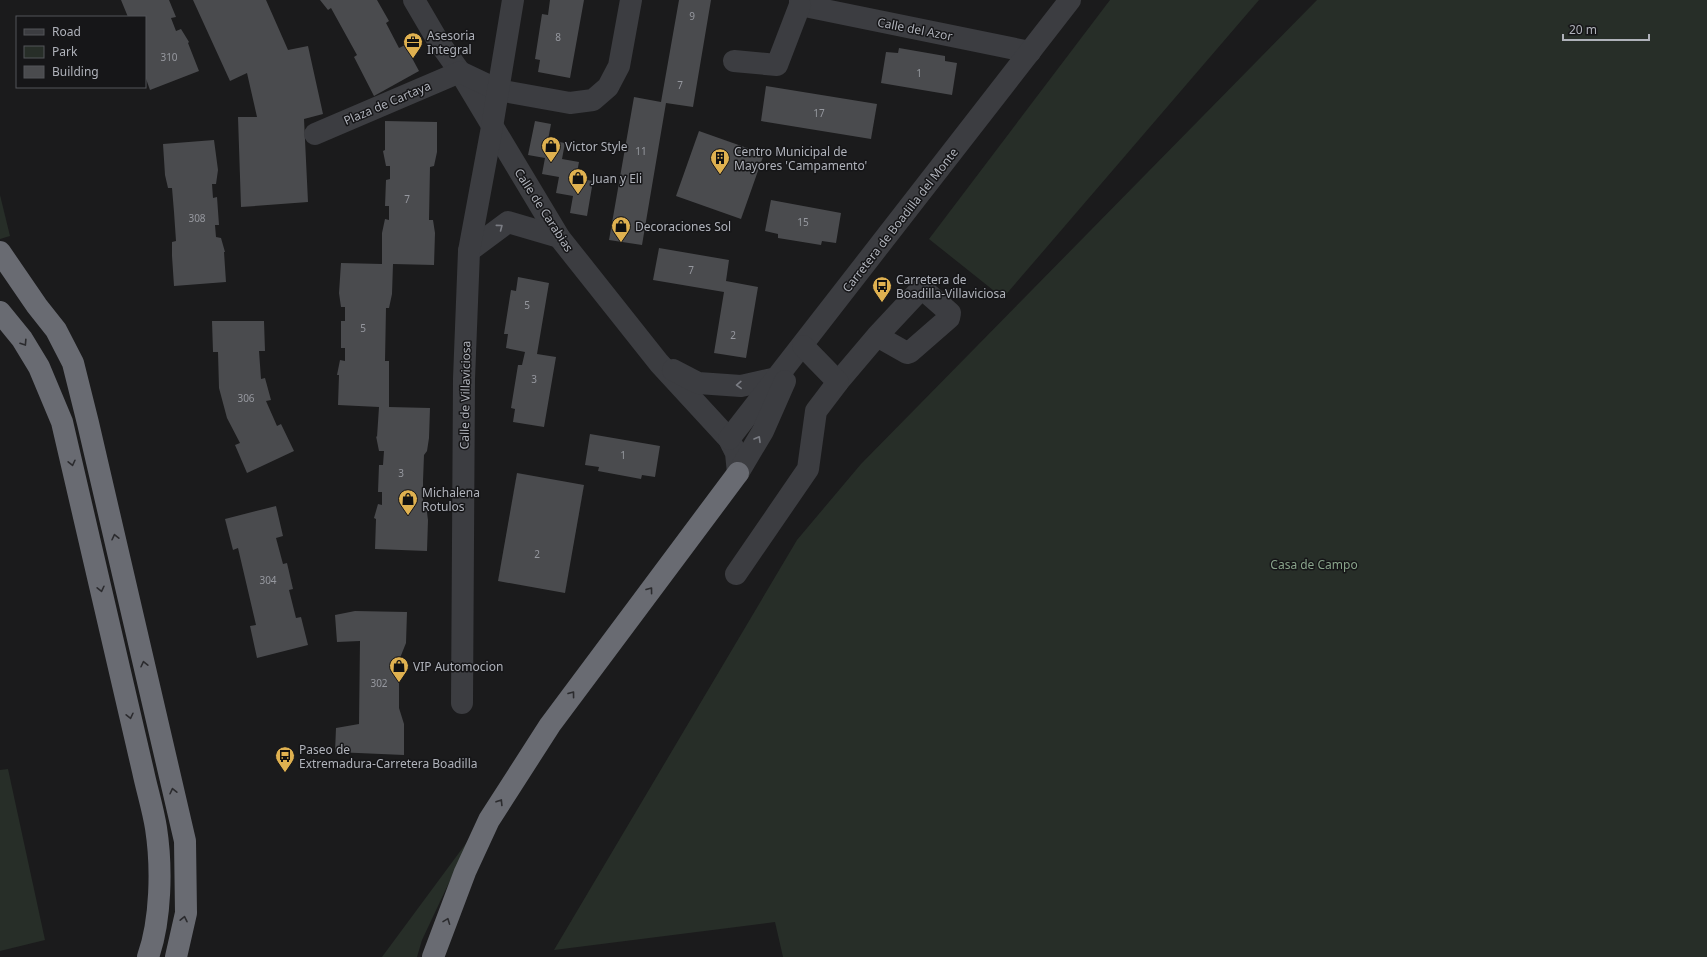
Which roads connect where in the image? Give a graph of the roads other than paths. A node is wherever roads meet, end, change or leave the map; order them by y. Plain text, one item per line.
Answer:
1 (414, 0) edge
2 (513, 0) edge
3 (631, 0) edge
4 (1070, 0) edge
5 (800, 3) edge
6 (1030, 52) junction
7 (734, 61) dead end
8 (460, 72) junction
9 (498, 90) junction
10 (492, 127) junction
11 (315, 134) dead end
12 (560, 237) junction
13 (469, 251) junction
14 (0, 252) edge
15 (0, 312) edge
16 (877, 336) dead end
17 (800, 350) junction
18 (659, 363) junction
19 (777, 378) junction
20 (838, 382) junction
21 (729, 439) junction
22 (738, 473) junction
23 (736, 574) dead end
24 (462, 703) dead end
25 (148, 957) edge
26 (176, 957) edge
27 (433, 957) edge

1 - 8 street, Calle de Carabias
2 - 9 street, Calle de Villaviciosa
3 - 9 street
4 - 6 street, Carretera de Boadilla del Monte
5 - 6 street, Calle del Azor
5 - 7 street, Calle del Azor
6 - 17 street, Carretera de Boadilla del Monte
8 - 9 street
8 - 10 street, Calle de Carabias
8 - 11 street, Plaza de Cartaya
9 - 10 street, Calle de Villaviciosa
10 - 12 street, Calle de Carabias
10 - 13 street, Calle de Villaviciosa
13 -> 12 street
12 - 18 street, Calle de Carabias
13 - 24 street, Calle de Villaviciosa
26 -> 14 highway
15 -> 25 highway
16 - 20 street
17 - 19 street, Carretera de Boadilla del Monte
17 - 20 street
22 -> 17 street
19 -> 18 street
18 - 21 street, Calle de Carabias
19 - 21 street, Carretera de Boadilla del Monte
20 - 23 street
21 - 22 street
27 -> 22 highway

